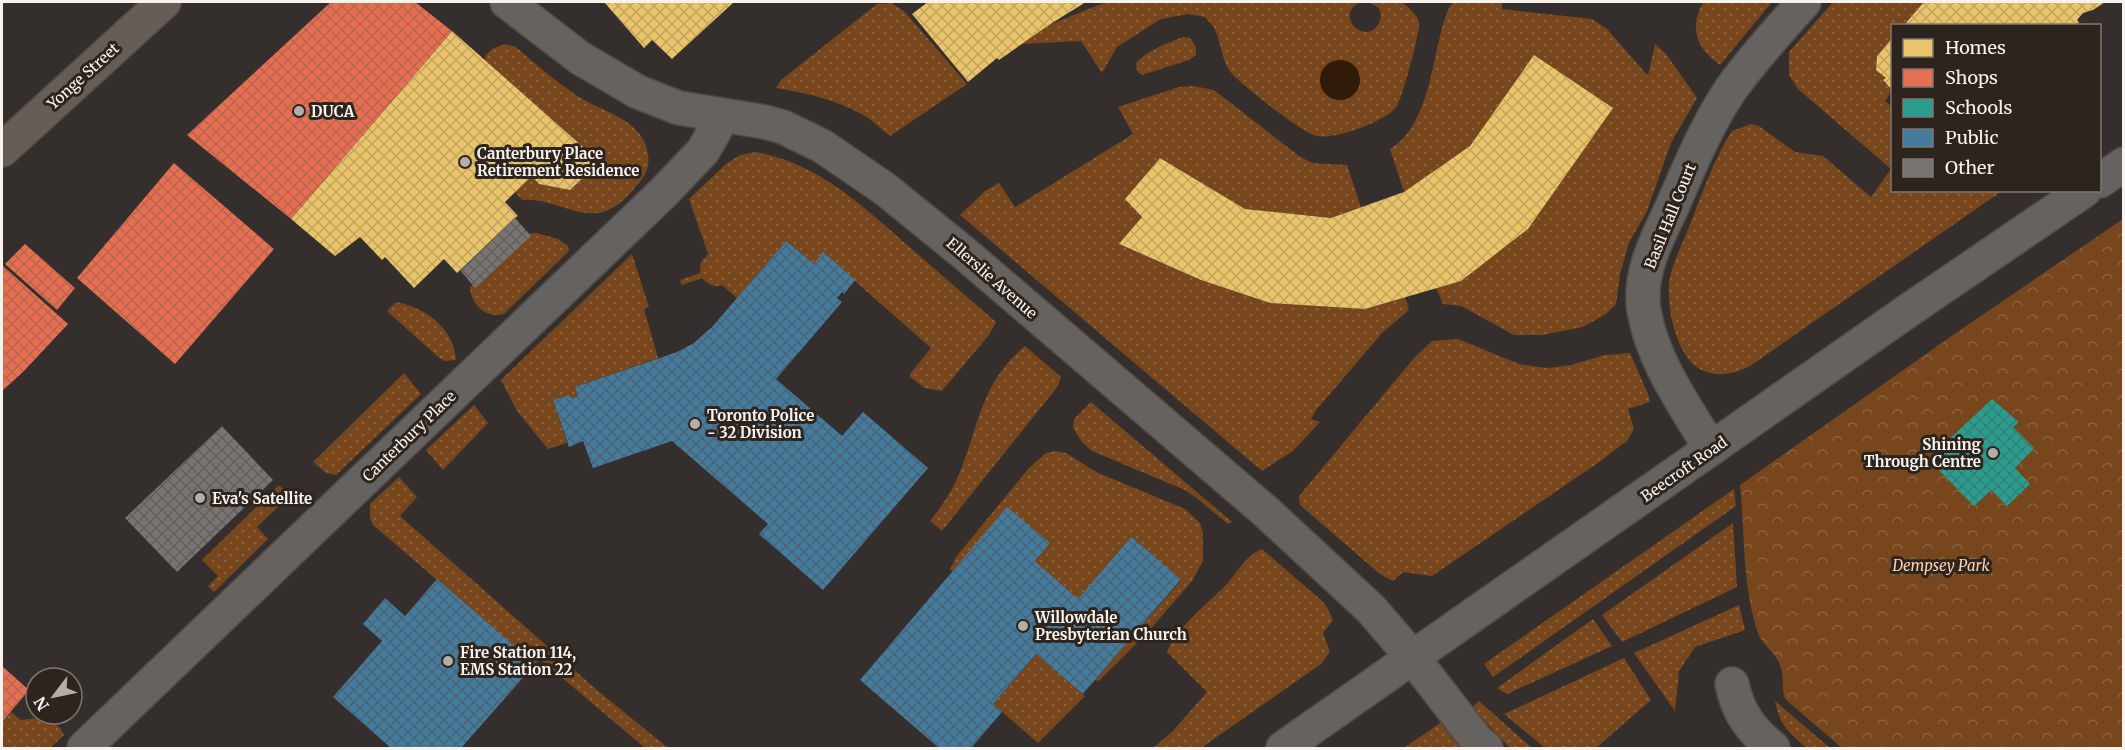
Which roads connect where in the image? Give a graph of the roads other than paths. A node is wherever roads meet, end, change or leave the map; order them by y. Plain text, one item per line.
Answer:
1 (164, 2) edge
2 (507, 2) edge
3 (1804, 2) edge
4 (723, 116) junction
5 (2, 150) edge
6 (2124, 164) edge
7 (2101, 180) edge
8 (2082, 192) edge
9 (1712, 449) junction
10 (1413, 658) junction
11 (1732, 684) dead end
12 (84, 748) edge
13 (1283, 748) edge
14 (1486, 748) edge
15 (1773, 748) edge

1 - 5 main road, Yonge Street
2 - 4 street, Ellerslie Avenue
3 - 9 street, Basil Hall Court
4 - 10 street, Ellerslie Avenue
4 - 12 street, Canterbury Place
6 - 7 street
8 - 9 street, Beecroft Road
9 - 10 street, Beecroft Road
10 - 13 street, Beecroft Road
10 - 14 street, Ellerslie Avenue
11 - 15 street

